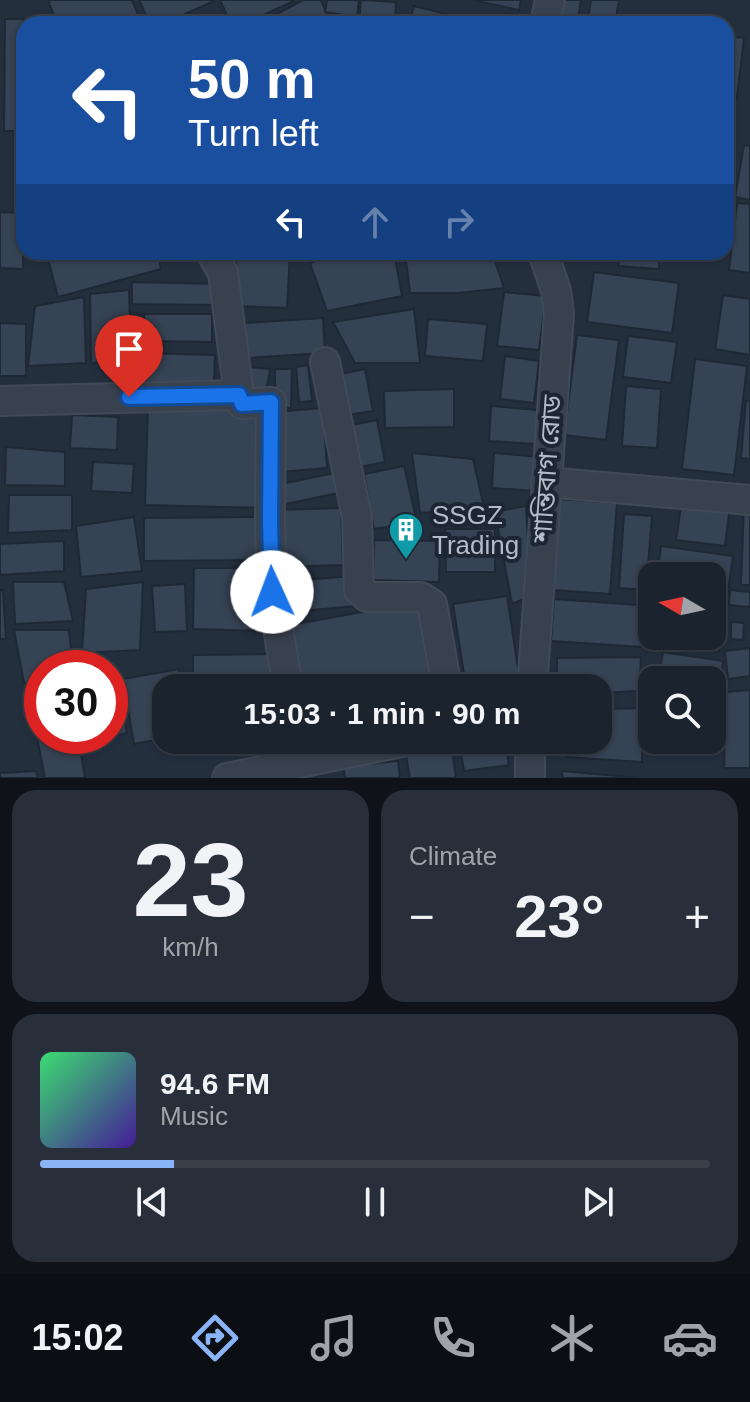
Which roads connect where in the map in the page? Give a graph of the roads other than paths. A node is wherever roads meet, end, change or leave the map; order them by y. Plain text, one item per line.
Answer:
1 (216, 260) edge
2 (546, 260) edge
3 (325, 362) dead end
4 (239, 395) junction
5 (0, 401) edge
6 (546, 482) junction
7 (750, 500) edge
8 (286, 674) edge
9 (444, 674) edge
10 (533, 674) edge
11 (287, 754) edge
12 (530, 754) edge
13 (227, 778) edge
14 (530, 778) edge

1 - 4 street
2 - 6 street, শান্তিবাগ রোড
3 - 9 street
4 - 5 street
4 - 8 street
6 - 7 street
6 - 10 street, শান্তিবাগ রোড
11 - 13 street
12 - 14 street

